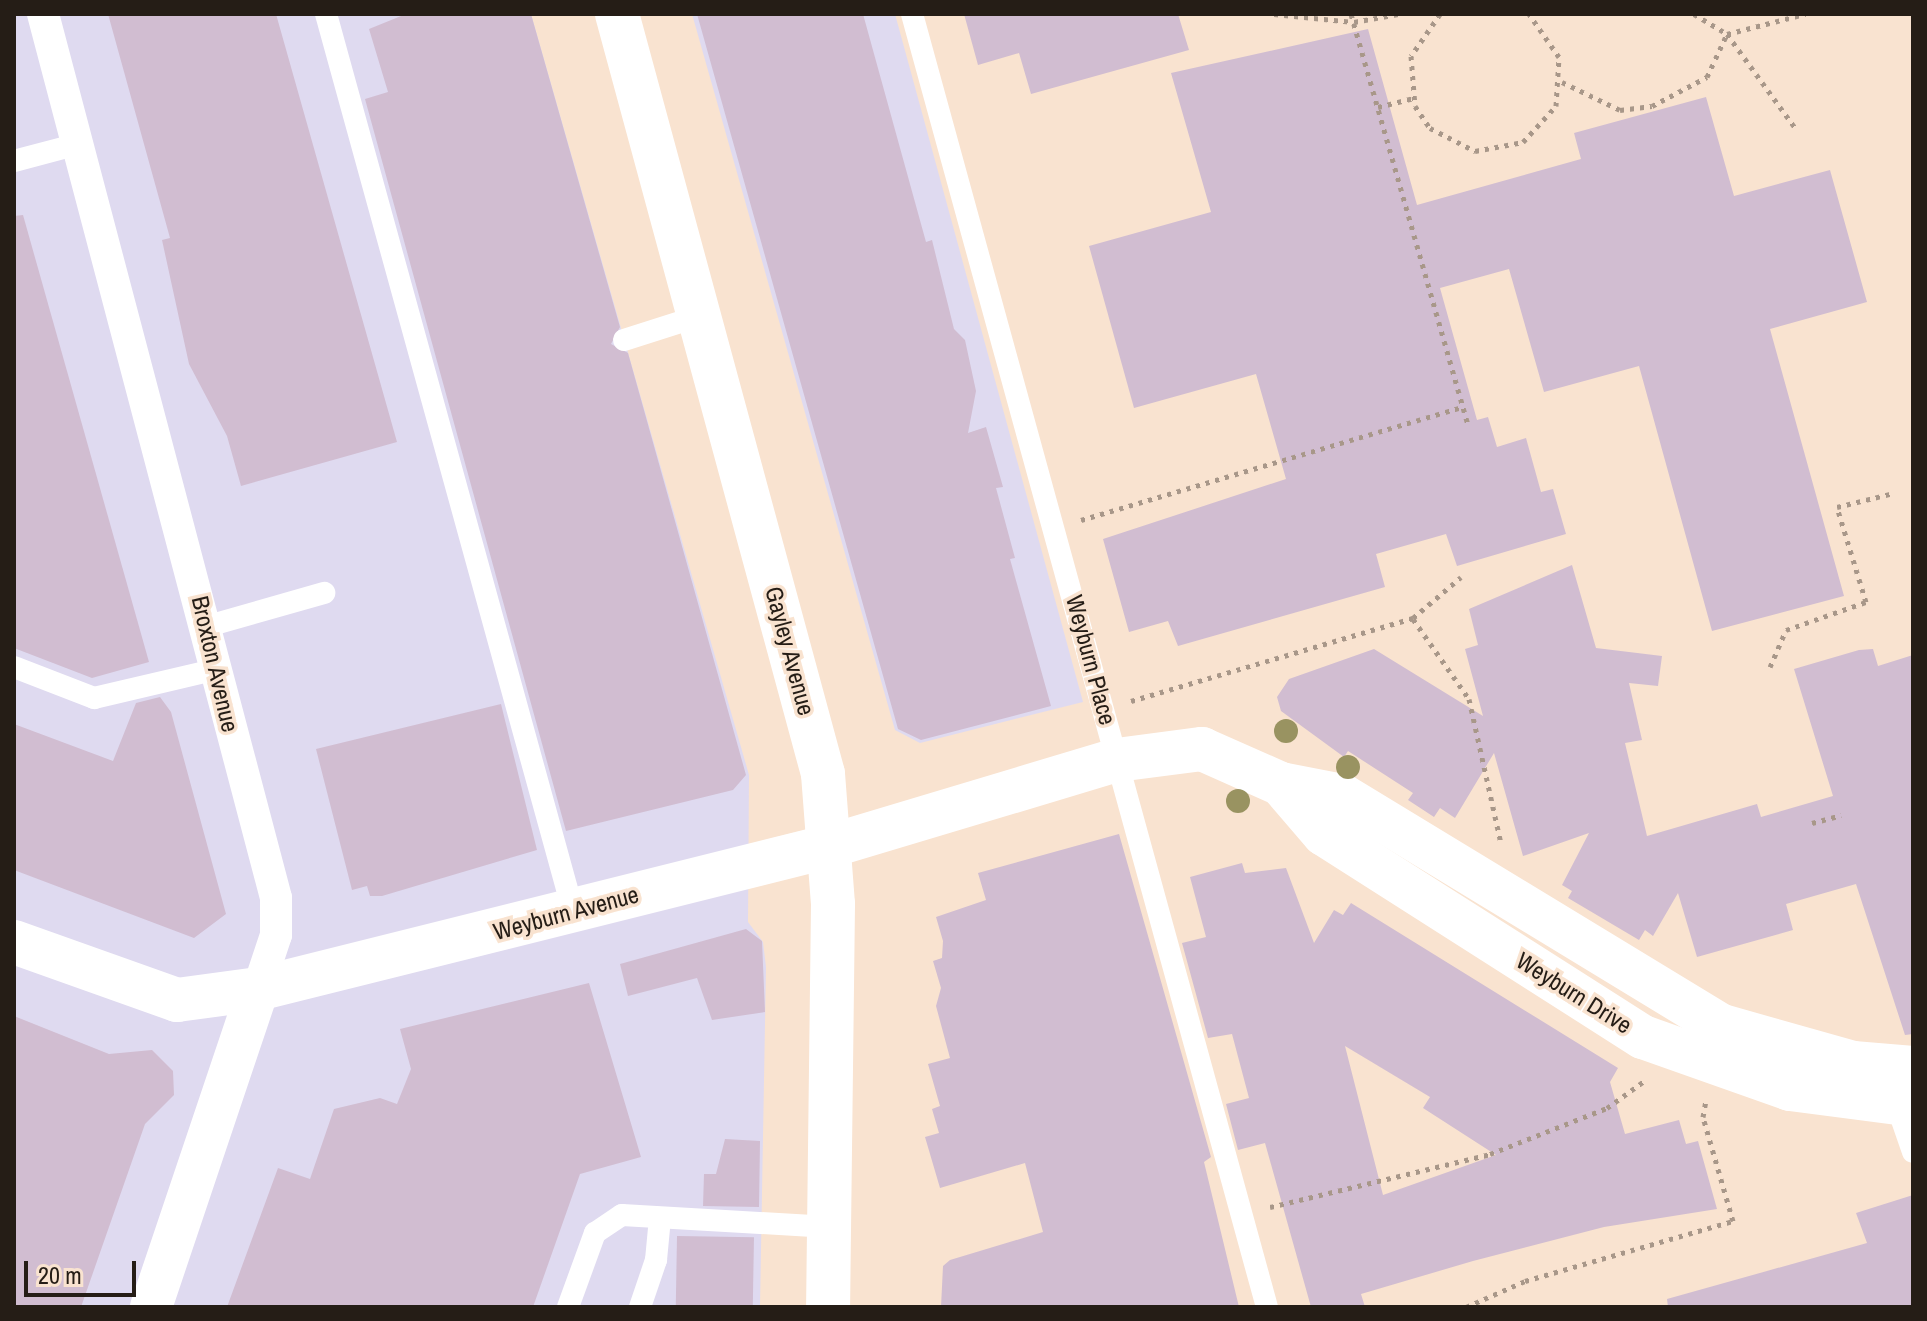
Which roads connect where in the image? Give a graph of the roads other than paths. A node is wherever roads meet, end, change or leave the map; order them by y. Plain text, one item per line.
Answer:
1 (43, 14) edge
2 (326, 14) edge
3 (617, 14) edge
4 (912, 14) edge
5 (78, 144) junction
6 (14, 161) edge
7 (699, 316) junction
8 (624, 340) dead end
9 (324, 593) dead end
10 (208, 626) junction
11 (14, 667) edge
12 (213, 670) junction
13 (1117, 760) junction
14 (1281, 784) junction
15 (830, 846) junction
16 (573, 911) junction
17 (14, 942) edge
18 (258, 989) junction
19 (1901, 1087) edge
20 (1913, 1152) edge
21 (660, 1218) junction
22 (830, 1227) junction
23 (151, 1307) edge
24 (568, 1307) edge
25 (640, 1307) edge
26 (828, 1307) edge
27 (1267, 1307) edge

1 - 5 street, Broxton Avenue
2 - 16 lane
3 - 7 street, Gayley Avenue
4 - 13 lane, Weyburn Place
5 - 6 lane
5 - 10 street, Broxton Avenue
7 - 8 lane
7 - 15 street, Gayley Avenue
9 - 10 lane
10 - 12 street, Broxton Avenue
11 - 12 lane
12 - 18 street, Broxton Avenue
13 - 14 street, Weyburn Drive
13 - 15 street, Weyburn Avenue
13 - 27 lane, Weyburn Place
14 - 19 street, Weyburn Drive
14 - 19 street, Weyburn Drive
15 - 16 street, Weyburn Avenue
15 - 22 street, Gayley Avenue
16 - 18 street, Weyburn Avenue
17 - 18 street, Weyburn Avenue
18 - 23 street, Broxton Avenue
19 - 20 lane
21 - 22 lane
21 - 24 lane
21 - 25 lane
22 - 26 street, Gayley Avenue

